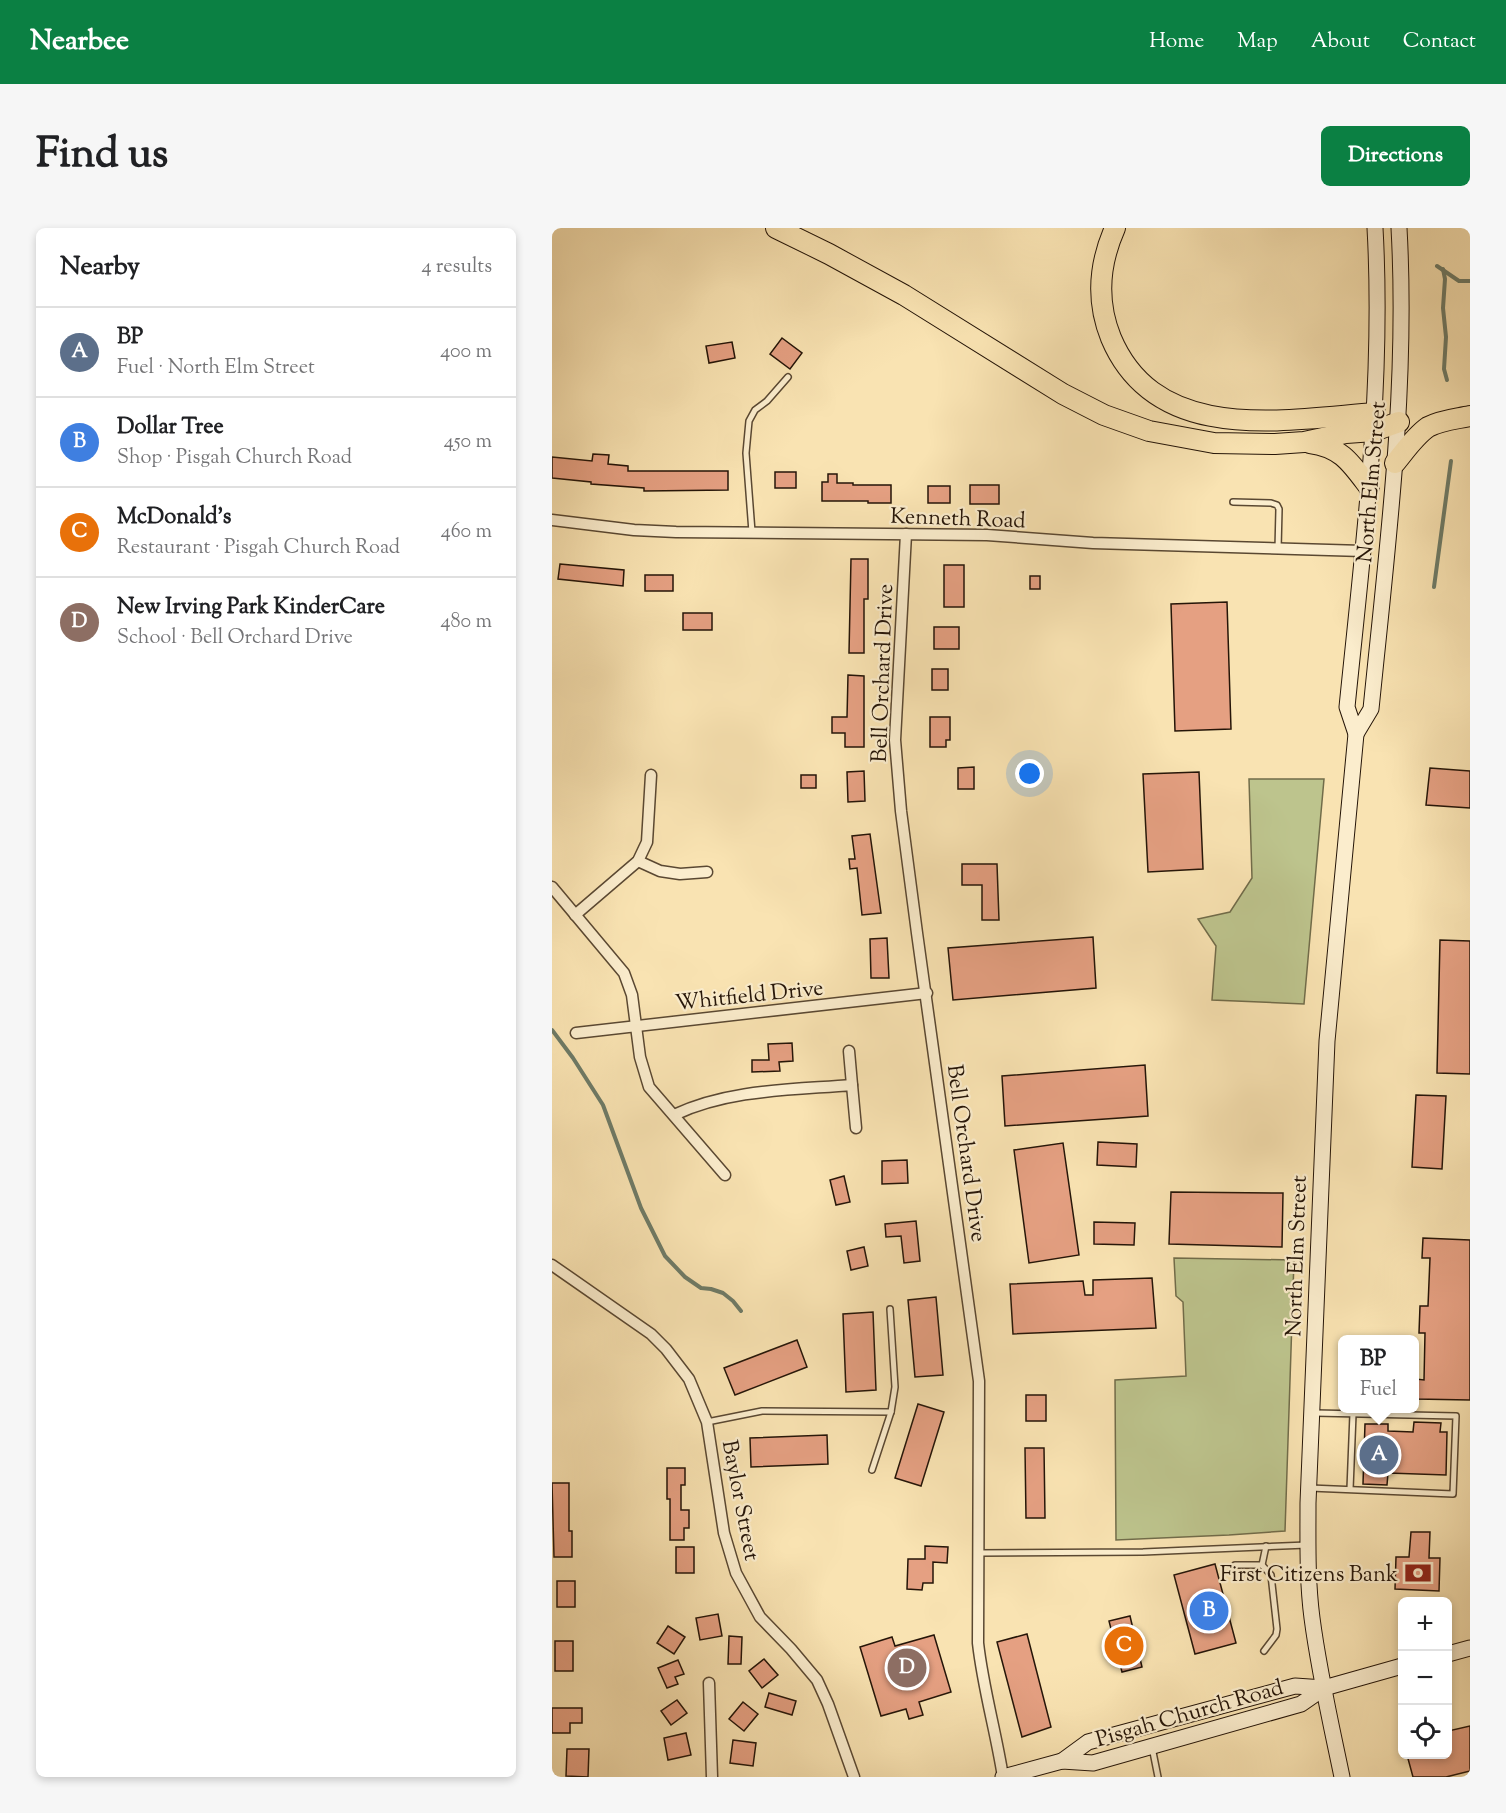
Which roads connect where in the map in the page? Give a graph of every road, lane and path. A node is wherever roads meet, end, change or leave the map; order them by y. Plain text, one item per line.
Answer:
1 (776, 228) edge
2 (1115, 228) edge
3 (1375, 228) edge
4 (1399, 228) edge
5 (788, 377) dead end
6 (1470, 416) edge
7 (1374, 422) junction
8 (1399, 422) junction
9 (1304, 442) junction
10 (1395, 463) junction
11 (1369, 487) junction
12 (1233, 502) dead end
13 (552, 520) edge
14 (753, 534) junction
15 (906, 534) junction
16 (1278, 549) junction
17 (1363, 551) junction
18 (1356, 734) junction
19 (651, 775) dead end
20 (638, 861) junction
21 (706, 872) dead end
22 (552, 887) edge
23 (575, 915) junction
24 (927, 993) junction
25 (635, 1026) junction
26 (576, 1033) dead end
27 (849, 1051) dead end
28 (852, 1085) junction
29 (674, 1115) junction
30 (856, 1128) dead end
31 (725, 1174) dead end
32 (552, 1265) edge
33 (890, 1309) dead end
34 (891, 1412) junction
35 (1311, 1413) junction
36 (1353, 1414) junction
37 (707, 1422) junction
38 (872, 1470) dead end
39 (1308, 1487) junction
40 (1350, 1489) junction
41 (1308, 1545) junction
42 (1266, 1546) junction
43 (979, 1553) junction
44 (1235, 1565) dead end
45 (1262, 1565) junction
46 (1470, 1648) edge
47 (1264, 1651) dead end
48 (1452, 1653) edge
49 (1398, 1667) edge
50 (709, 1683) dead end
51 (1324, 1688) junction
52 (1152, 1746) junction
53 (1062, 1761) junction
54 (712, 1777) edge
55 (854, 1777) edge
56 (1003, 1777) edge
57 (1158, 1777) edge
58 (1342, 1777) edge

1 - 9 highway
2 - 7 highway
3 - 7 main road, North Elm Street
4 - 8 main road, North Elm Street
5 - 14 lane
6 - 10 highway
7 - 8 highway
7 - 9 highway
7 - 11 main road, North Elm Street
8 - 10 main road, North Elm Street
9 - 11 highway
10 - 18 main road, North Elm Street
11 - 17 main road, North Elm Street
12 - 16 lane
13 - 14 street, Kenneth Road
14 - 15 street, Kenneth Road
15 - 16 street, Kenneth Road
15 - 24 street, Bell Orchard Drive
16 - 17 street, Kenneth Road
17 - 18 main road, North Elm Street
18 - 35 main road, North Elm Street
19 - 20 street
20 - 21 street
20 - 23 street
22 - 23 street
23 - 25 street
24 - 25 street, Whitfield Drive
24 - 43 street, Bell Orchard Drive
25 - 26 street, Whitfield Drive
25 - 29 street
27 - 28 street
28 - 29 street
28 - 30 street
29 - 31 street
32 - 37 street, Baylor Street
33 - 34 lane
34 - 37 lane
34 - 38 lane
35 - 36 lane
35 - 39 main road, North Elm Street
36 - 40 lane
36 - 40 lane
37 - 55 street, Baylor Street
39 - 40 lane
39 - 41 main road, North Elm Street
41 - 42 lane
41 - 51 main road, North Elm Street
42 - 43 lane
42 - 45 lane
43 - 56 street, Bell Orchard Drive
44 - 45 lane
45 - 47 lane
46 - 48 main road
49 - 51 main road, Pisgah Church Road
50 - 54 street
51 - 52 main road, Pisgah Church Road
51 - 53 main road, Pisgah Church Road
51 - 58 main road, North Elm Street
52 - 53 main road, Pisgah Church Road
52 - 57 lane
53 - 56 main road, Pisgah Church Road

